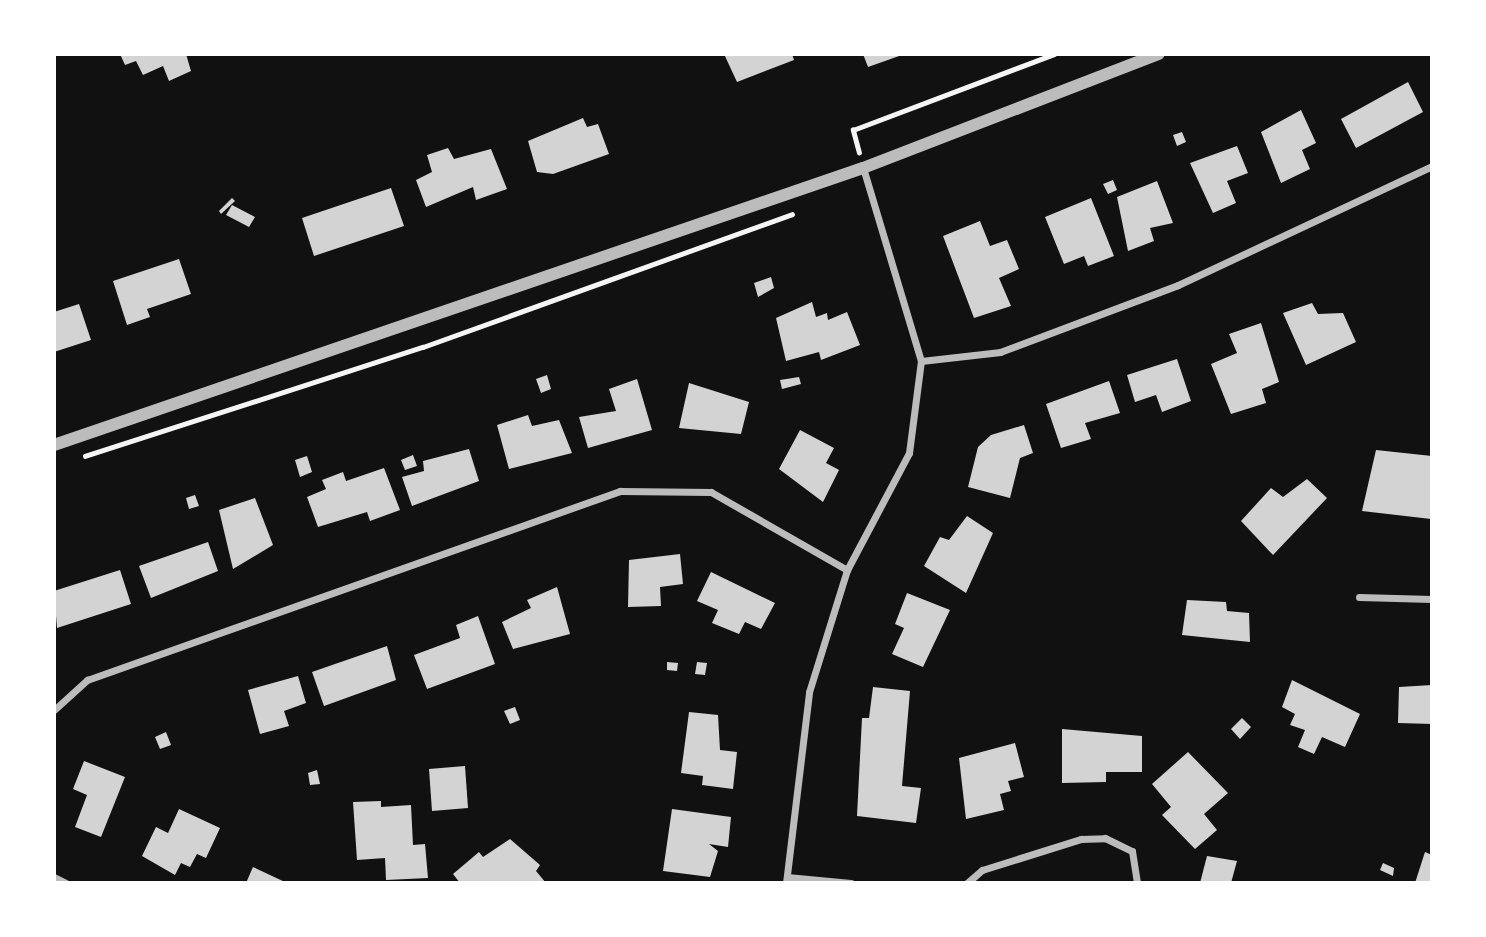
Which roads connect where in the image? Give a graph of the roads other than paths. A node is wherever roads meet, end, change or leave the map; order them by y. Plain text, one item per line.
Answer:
1 (1159, 54) edge
2 (1432, 166) edge
3 (863, 168) junction
4 (921, 361) junction
5 (54, 445) edge
6 (847, 570) junction
7 (1359, 597) dead end
8 (1432, 599) edge
9 (54, 710) edge
10 (54, 877) edge
11 (787, 880) edge
12 (66, 883) edge
13 (851, 883) edge
14 (967, 883) edge
15 (1137, 883) edge

1 - 3 street
2 - 4 street
3 - 4 street
3 - 5 street
4 - 6 street
6 - 9 street
6 - 11 street
7 - 8 street
10 - 12 street
11 - 13 street
14 - 15 street

